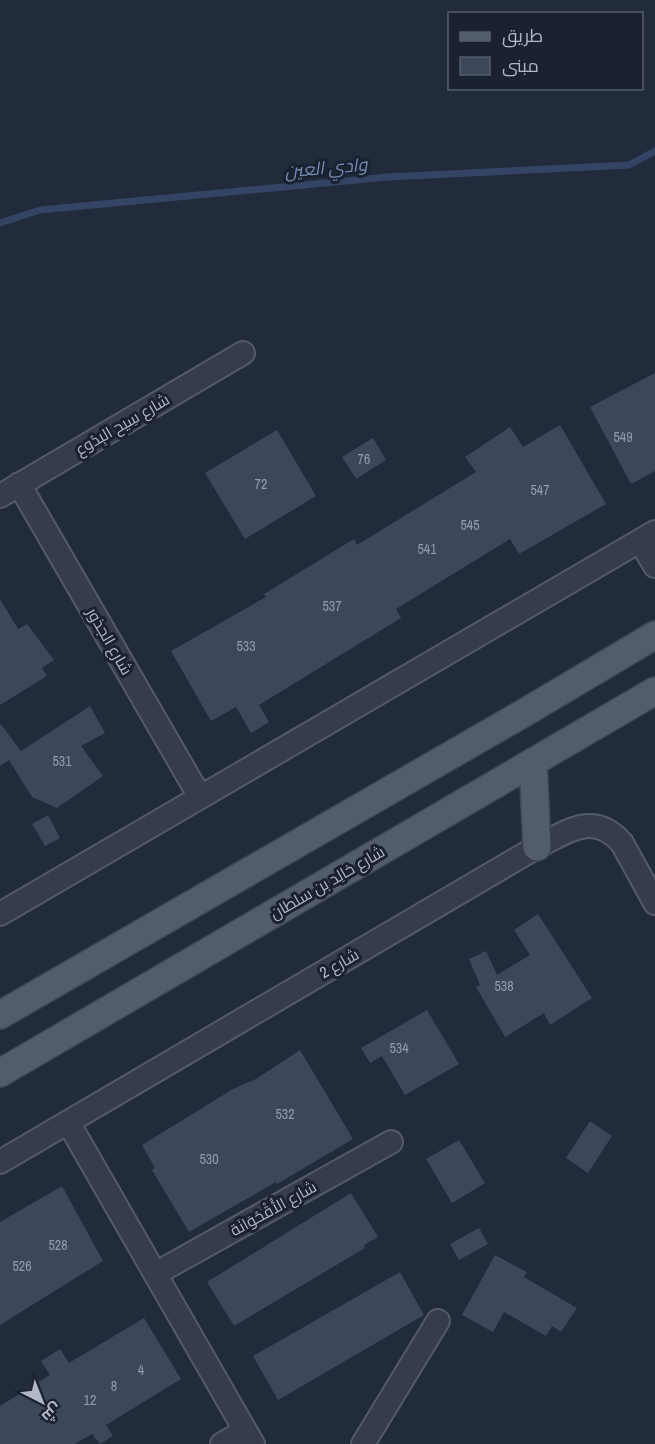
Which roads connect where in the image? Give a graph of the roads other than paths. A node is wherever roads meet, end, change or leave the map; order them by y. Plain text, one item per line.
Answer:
1 (243, 353) dead end
2 (10, 490) edge
3 (651, 555) edge
4 (655, 635) edge
5 (655, 691) edge
6 (533, 762) junction
7 (200, 797) junction
8 (537, 847) junction
9 (655, 903) edge
10 (0, 914) edge
11 (0, 1015) edge
12 (0, 1073) edge
13 (68, 1122) junction
14 (391, 1142) dead end
15 (0, 1162) edge
16 (155, 1274) junction
17 (438, 1321) dead end
18 (249, 1437) edge
19 (222, 1444) edge
20 (363, 1444) edge

1 - 2 street, شارع سِيح البِدُوع
2 - 7 street, شارع الجذور
3 - 7 street
4 - 11 main road
5 - 6 main road, شارع خالِد بن سلطان
6 - 8 main road
6 - 12 main road, شارع خالِد بن سلطان
7 - 10 street
8 - 9 street, شارع 2
8 - 13 street, شارع 2
13 - 15 street, شارع 2
13 - 16 street
14 - 16 street, شارع الأُقْحُوَانَة
16 - 18 street
17 - 20 street
18 - 19 street

